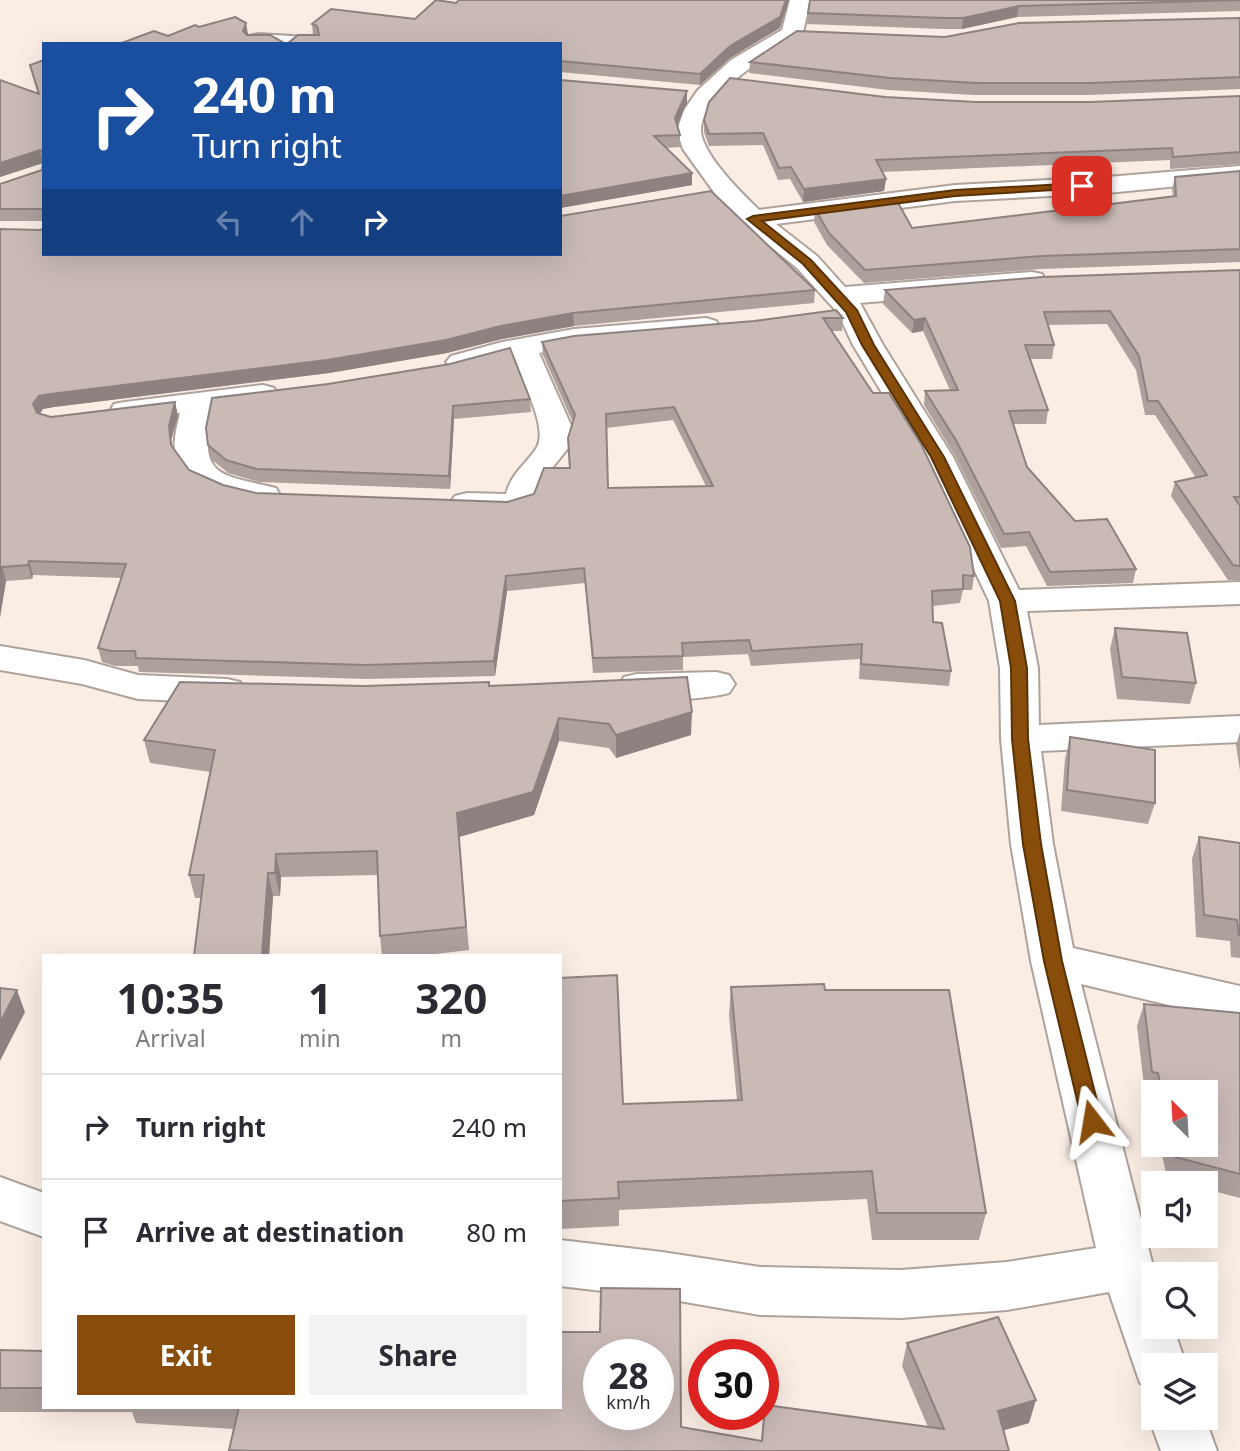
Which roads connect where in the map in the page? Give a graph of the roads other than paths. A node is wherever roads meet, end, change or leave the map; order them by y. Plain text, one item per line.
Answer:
1 (804, 23) edge
2 (258, 41) edge
3 (275, 42) edge
4 (1240, 173) edge
5 (753, 219) junction
6 (1059, 278) edge
7 (835, 307) junction
8 (730, 325) edge
9 (522, 347) junction
10 (437, 367) edge
11 (289, 390) edge
12 (198, 402) junction
13 (93, 415) edge
14 (300, 497) edge
15 (437, 502) edge
16 (1240, 593) edge
17 (1007, 601) junction
18 (0, 658) edge
19 (716, 684) dead end
20 (604, 687) edge
21 (258, 692) edge
22 (1240, 729) edge
23 (1020, 739) junction
24 (1053, 961) junction
25 (1240, 1004) edge
26 (0, 1199) edge
27 (42, 1214) edge
28 (562, 1263) edge
29 (1126, 1266) junction
30 (1155, 1353) edge
31 (1181, 1430) edge
32 (1188, 1451) edge

1 - 5 street
2 - 3 street
4 - 5 street
5 - 7 street
6 - 7 street
7 - 17 street
8 - 9 street
9 - 10 street
9 - 15 street
11 - 12 street
12 - 13 street
12 - 14 street
16 - 17 street
17 - 23 street
18 - 21 street
19 - 20 street
22 - 23 street
23 - 24 street
24 - 25 street
24 - 29 street
26 - 27 street
28 - 29 street
29 - 30 street
31 - 32 street

